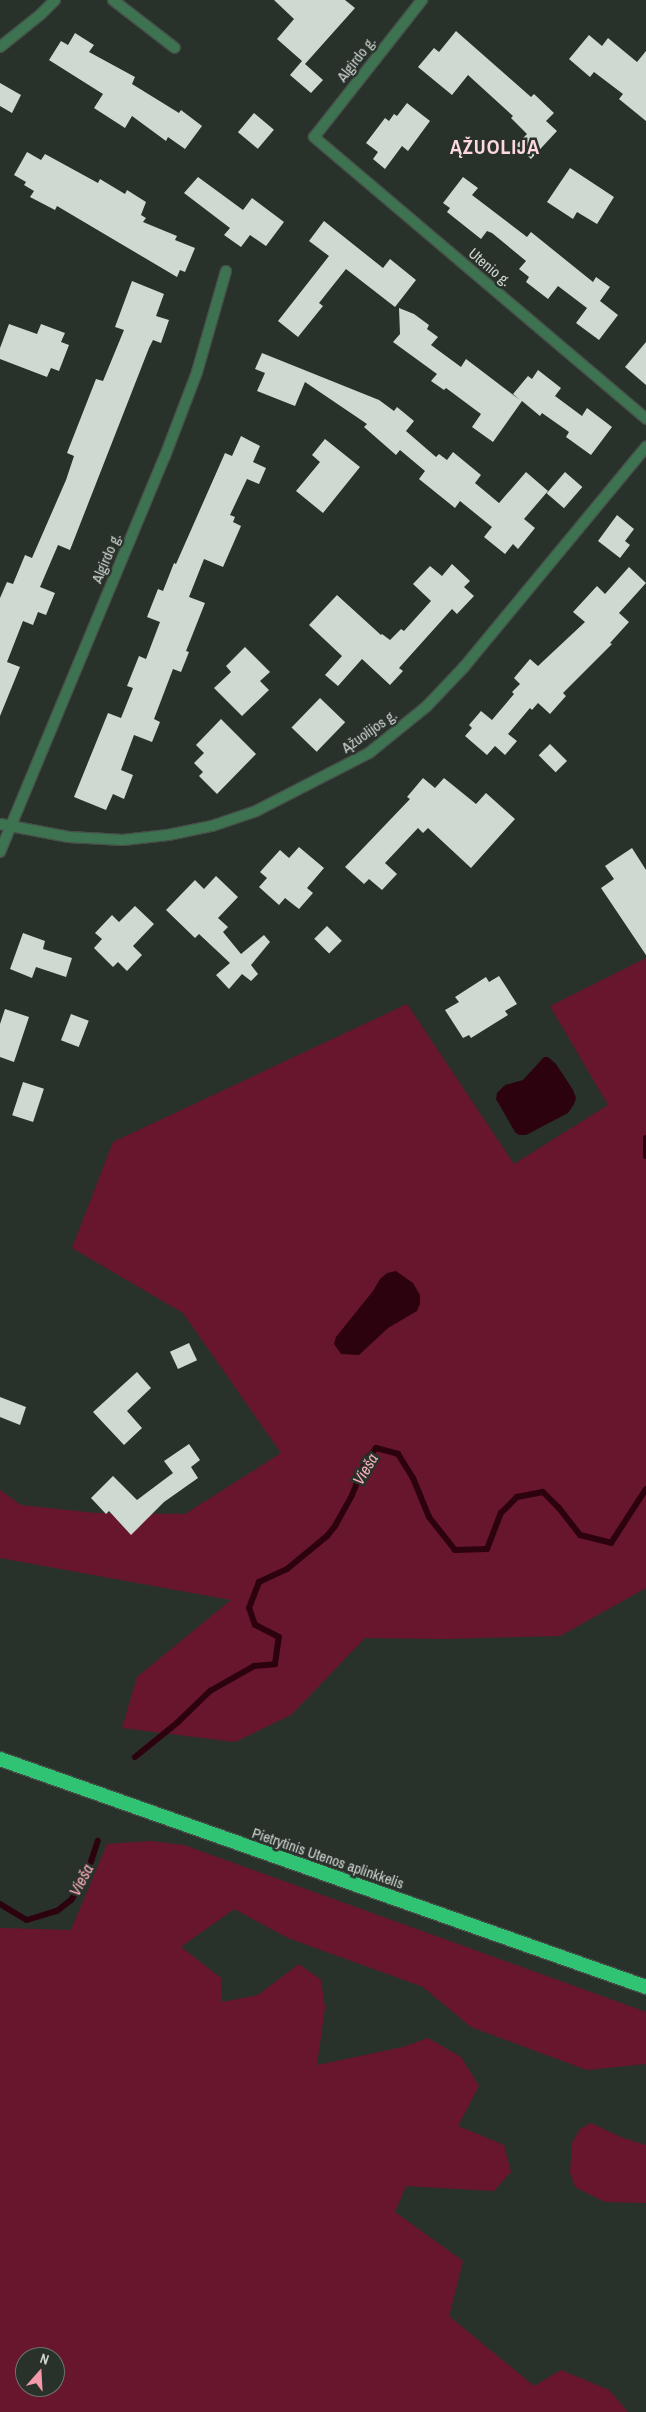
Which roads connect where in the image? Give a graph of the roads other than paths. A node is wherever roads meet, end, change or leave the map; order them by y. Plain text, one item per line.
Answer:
1 (55, 0) edge
2 (113, 0) edge
3 (422, 0) edge
4 (0, 47) edge
5 (175, 48) dead end
6 (314, 137) joint
7 (226, 271) dead end
8 (646, 419) edge
9 (646, 447) edge
10 (5, 825) edge
11 (0, 852) edge
12 (0, 1759) edge
13 (646, 1987) edge

1 - 4 street
2 - 5 street
3 - 6 street, Algirdo g.
6 - 8 street, Utenio g.
7 - 10 street, Algirdo g.
9 - 10 street, Ąžuolijos g.
10 - 11 street, Algirdo g.
12 - 13 highway, Pietrytinis Utenos aplinkkelis

